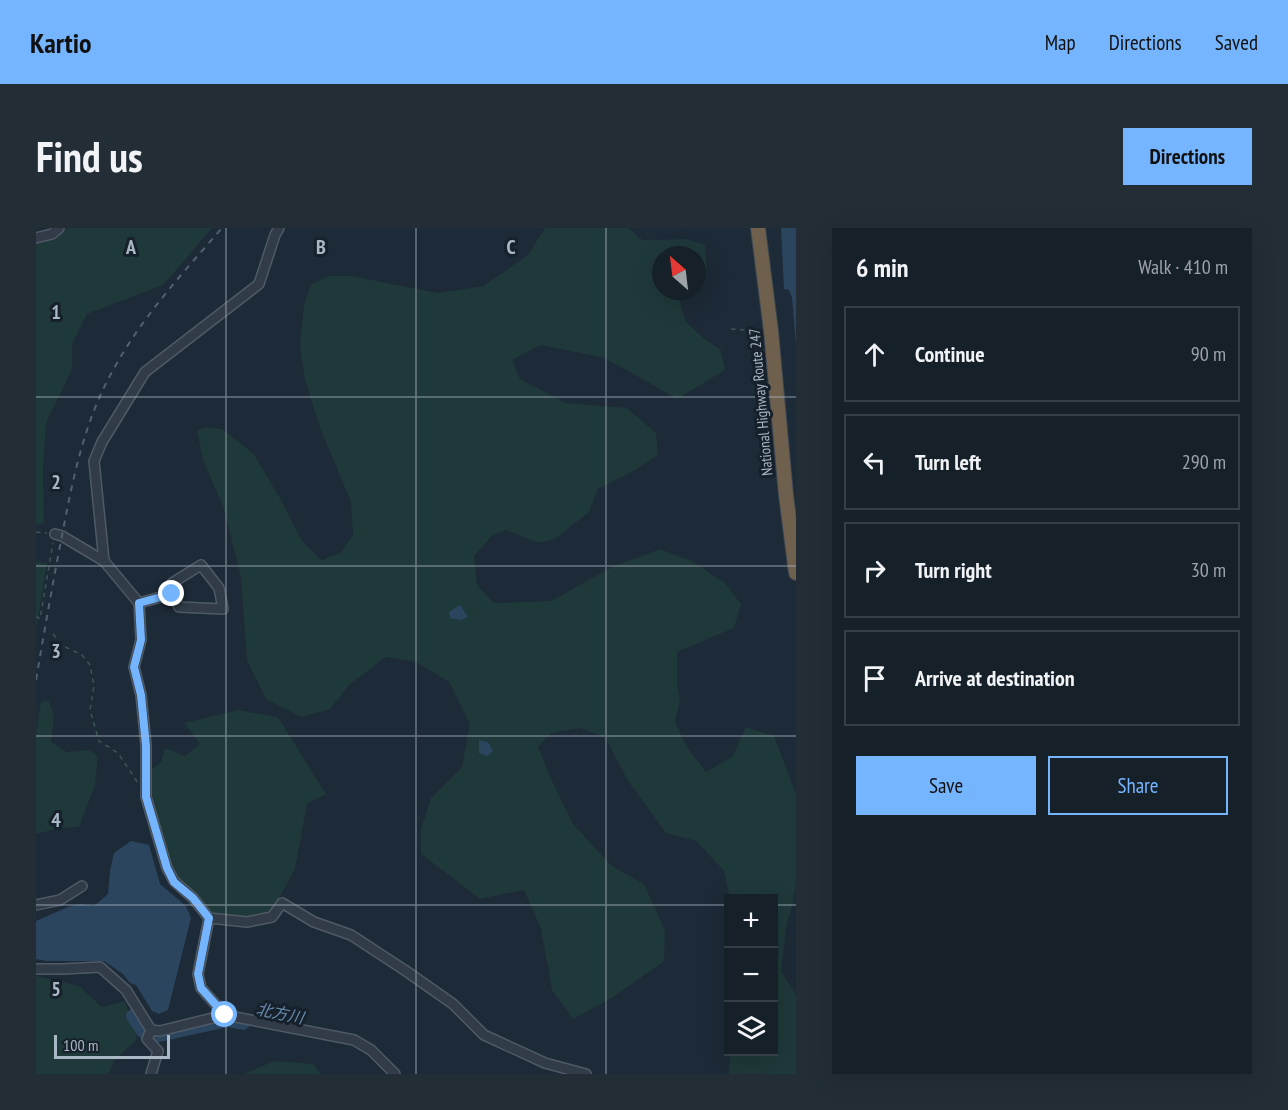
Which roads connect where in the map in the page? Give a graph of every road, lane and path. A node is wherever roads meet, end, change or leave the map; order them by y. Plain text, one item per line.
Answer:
1 (58, 228) edge
2 (279, 228) edge
3 (758, 228) edge
4 (36, 238) edge
5 (731, 329) dead end
6 (771, 331) junction
7 (36, 532) edge
8 (55, 534) junction
9 (104, 561) junction
10 (796, 573) edge
11 (172, 594) junction
12 (139, 603) junction
13 (36, 616) edge
14 (52, 634) dead end
15 (146, 797) junction
16 (82, 886) dead end
17 (36, 905) edge
18 (209, 918) junction
19 (36, 969) edge
20 (225, 1015) junction
21 (151, 1030) junction
22 (151, 1074) edge
23 (395, 1074) edge
24 (586, 1074) edge

1 - 4 street
2 - 9 street
3 - 6 highway, National Highway Route 247
5 - 6 path
6 - 10 highway, National Highway Route 247
7 - 8 path
8 - 9 street
8 - 13 path
9 - 12 street
11 - 11 street
11 - 12 street
12 - 15 street
14 - 15 path
15 - 18 street
16 - 17 street
18 - 20 street
18 - 24 street
19 - 21 street
20 - 21 street
20 - 23 street
21 - 22 street

